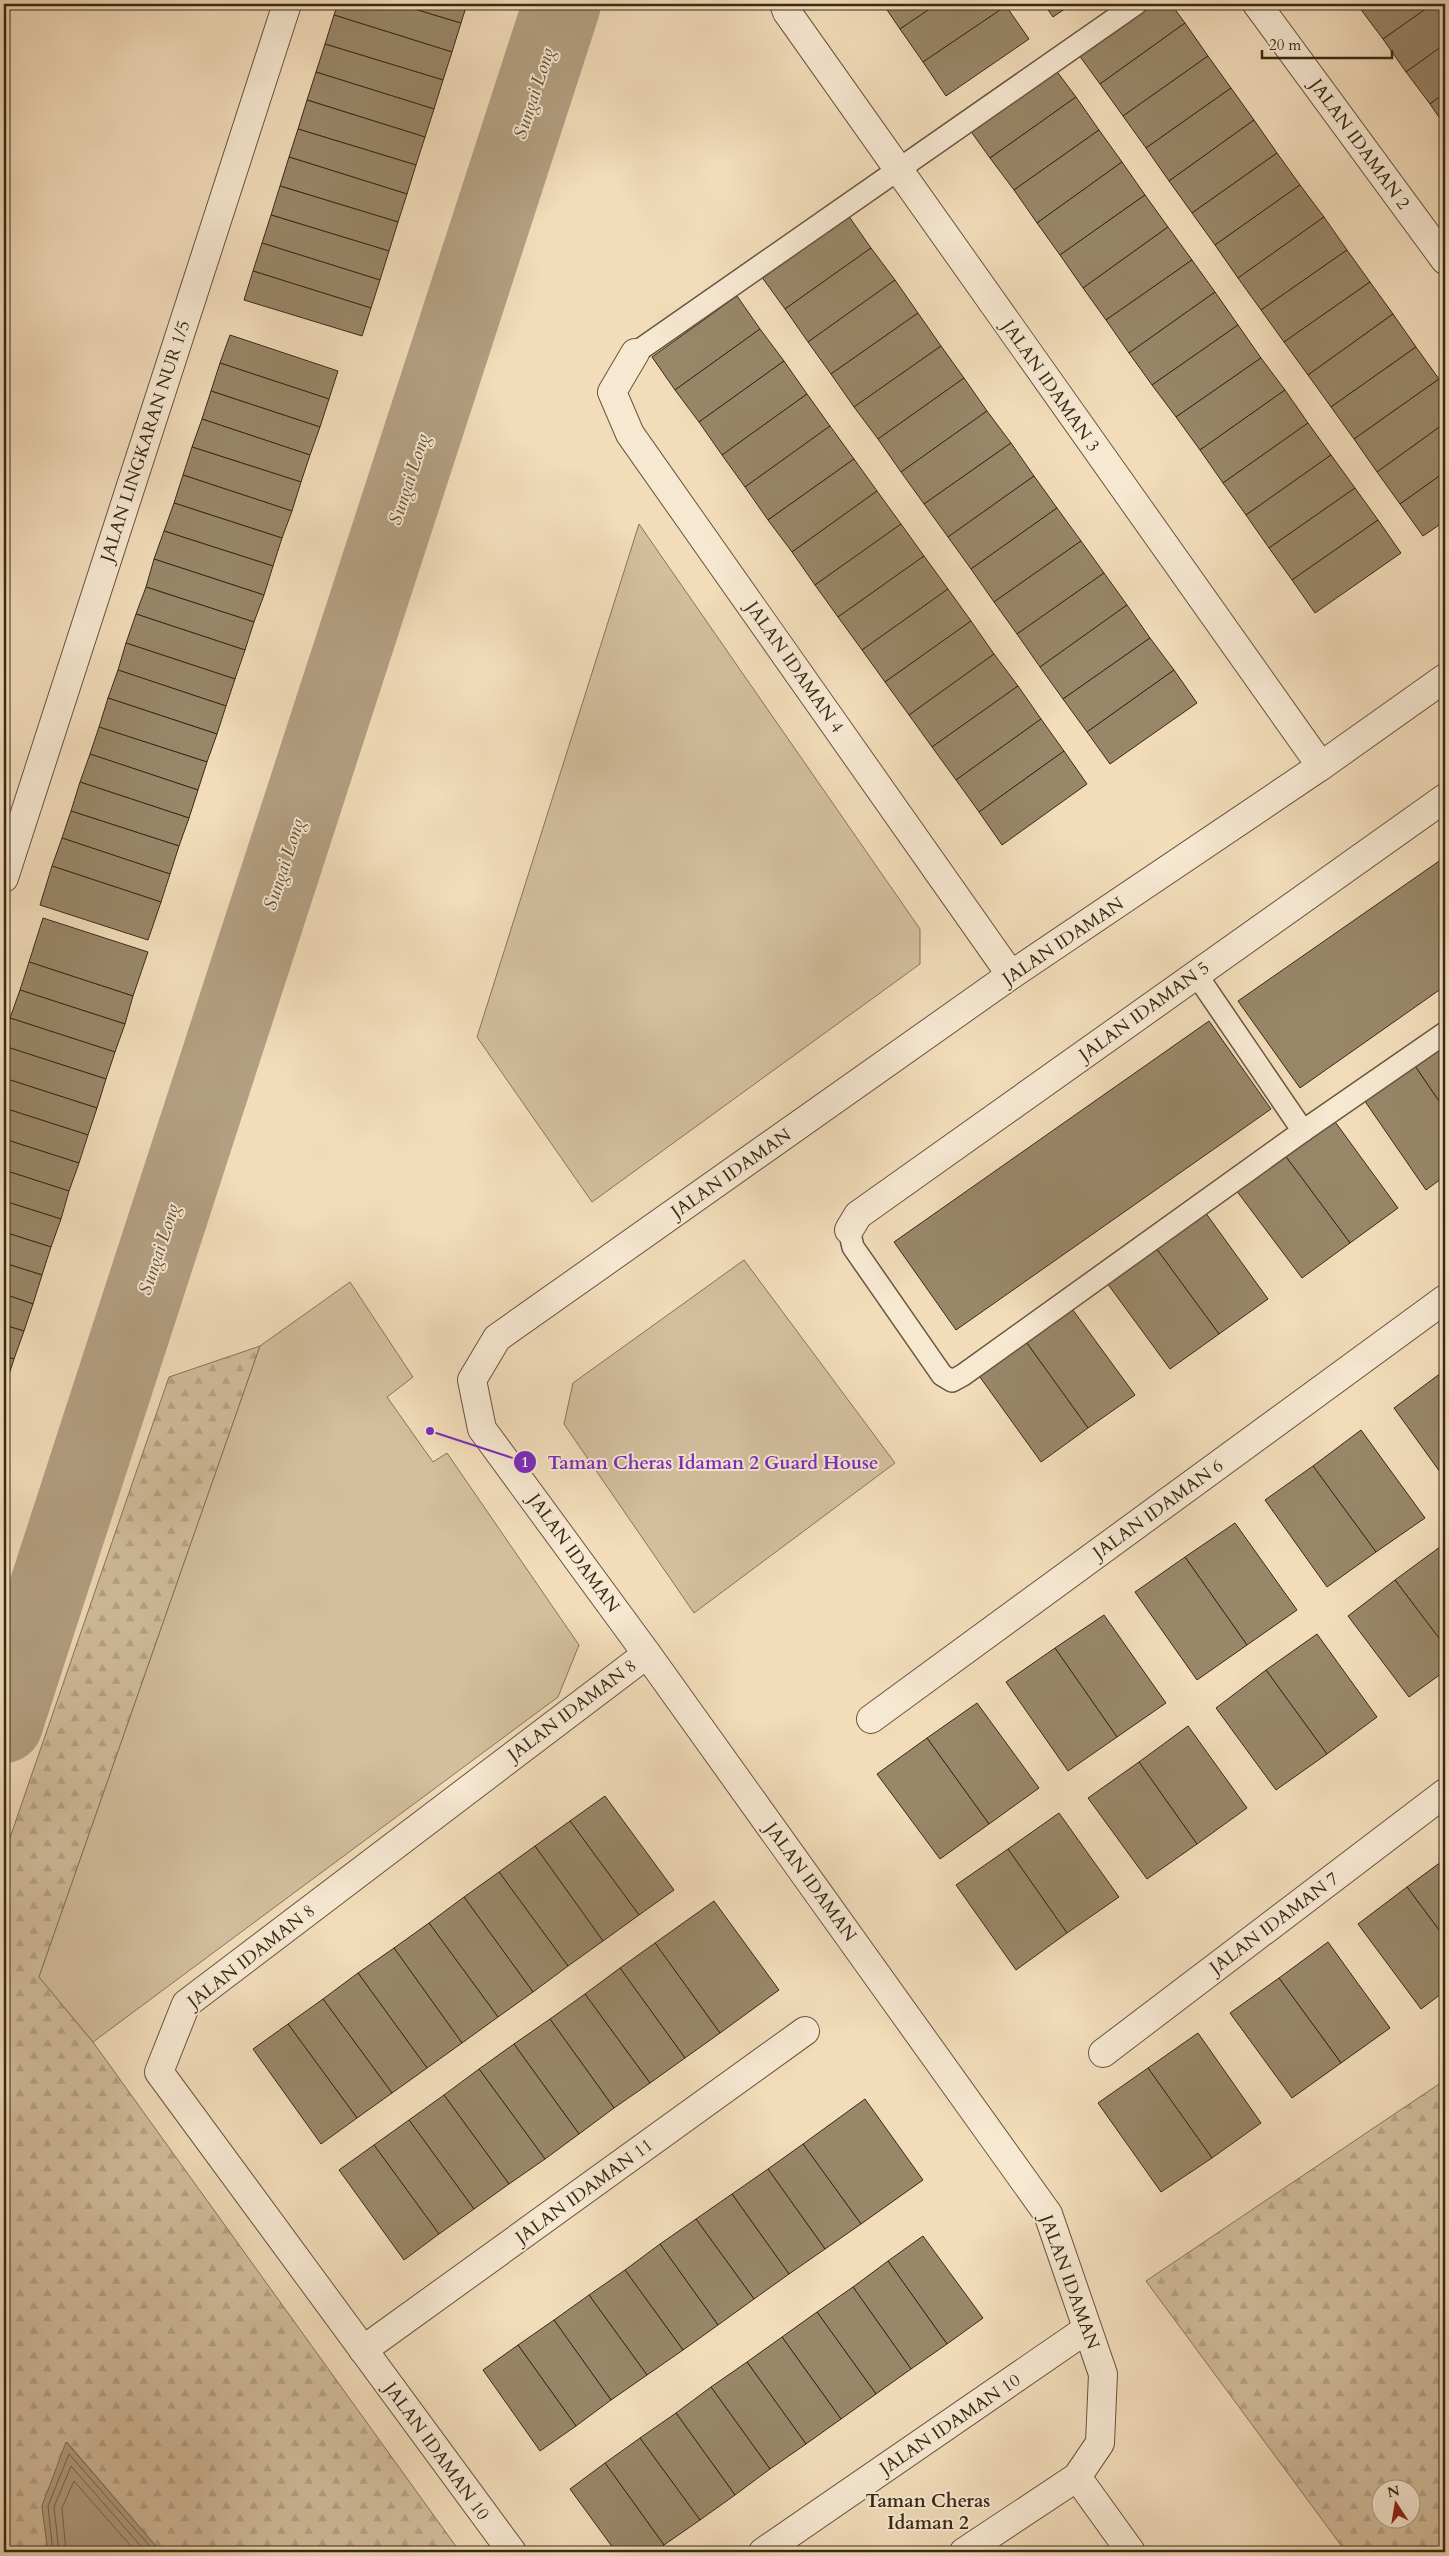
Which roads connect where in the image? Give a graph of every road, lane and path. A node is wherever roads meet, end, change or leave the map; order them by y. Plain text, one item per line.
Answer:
1 (287, 4) edge
2 (784, 4) edge
3 (1136, 4) edge
4 (1257, 4) edge
5 (898, 170) junction
6 (1445, 260) edge
7 (635, 353) joint
8 (1445, 678) edge
9 (1321, 766) junction
10 (1445, 798) edge
11 (4, 878) edge
12 (1196, 974) junction
13 (1011, 975) junction
14 (1445, 1033) edge
15 (1303, 1131) junction
16 (849, 1230) joint
17 (1445, 1300) edge
18 (647, 1654) junction
19 (871, 1719) dead end
20 (1445, 1793) edge
21 (805, 2032) dead end
22 (1103, 2053) dead end
23 (1087, 2329) junction
24 (363, 2350) junction
25 (1077, 2477) junction
26 (512, 2552) edge
27 (762, 2552) edge
28 (964, 2552) edge
29 (1131, 2552) edge

1 - 11 street, JALAN LINGKARAN NUR 1/5
2 - 5 street, JALAN IDAMAN 3
3 - 5 lane
4 - 6 street, JALAN IDAMAN 2
5 - 7 lane
5 - 9 street, JALAN IDAMAN 3
7 - 13 street, JALAN IDAMAN 4
8 - 9 street, JALAN IDAMAN
9 - 13 street, JALAN IDAMAN
10 - 12 street, JALAN IDAMAN 5
12 - 15 lane
12 - 16 street, JALAN IDAMAN 5
13 - 18 street, JALAN IDAMAN
14 - 15 lane
15 - 16 lane
17 - 19 street, JALAN IDAMAN 6
18 - 23 street, JALAN IDAMAN
18 - 24 street, JALAN IDAMAN 8
20 - 22 street, JALAN IDAMAN 7
21 - 24 street, JALAN IDAMAN 11
23 - 25 street, JALAN IDAMAN
23 - 27 street, JALAN IDAMAN 10
24 - 26 street, JALAN IDAMAN 10
25 - 28 street, JALAN IDAMAN
25 - 29 street

